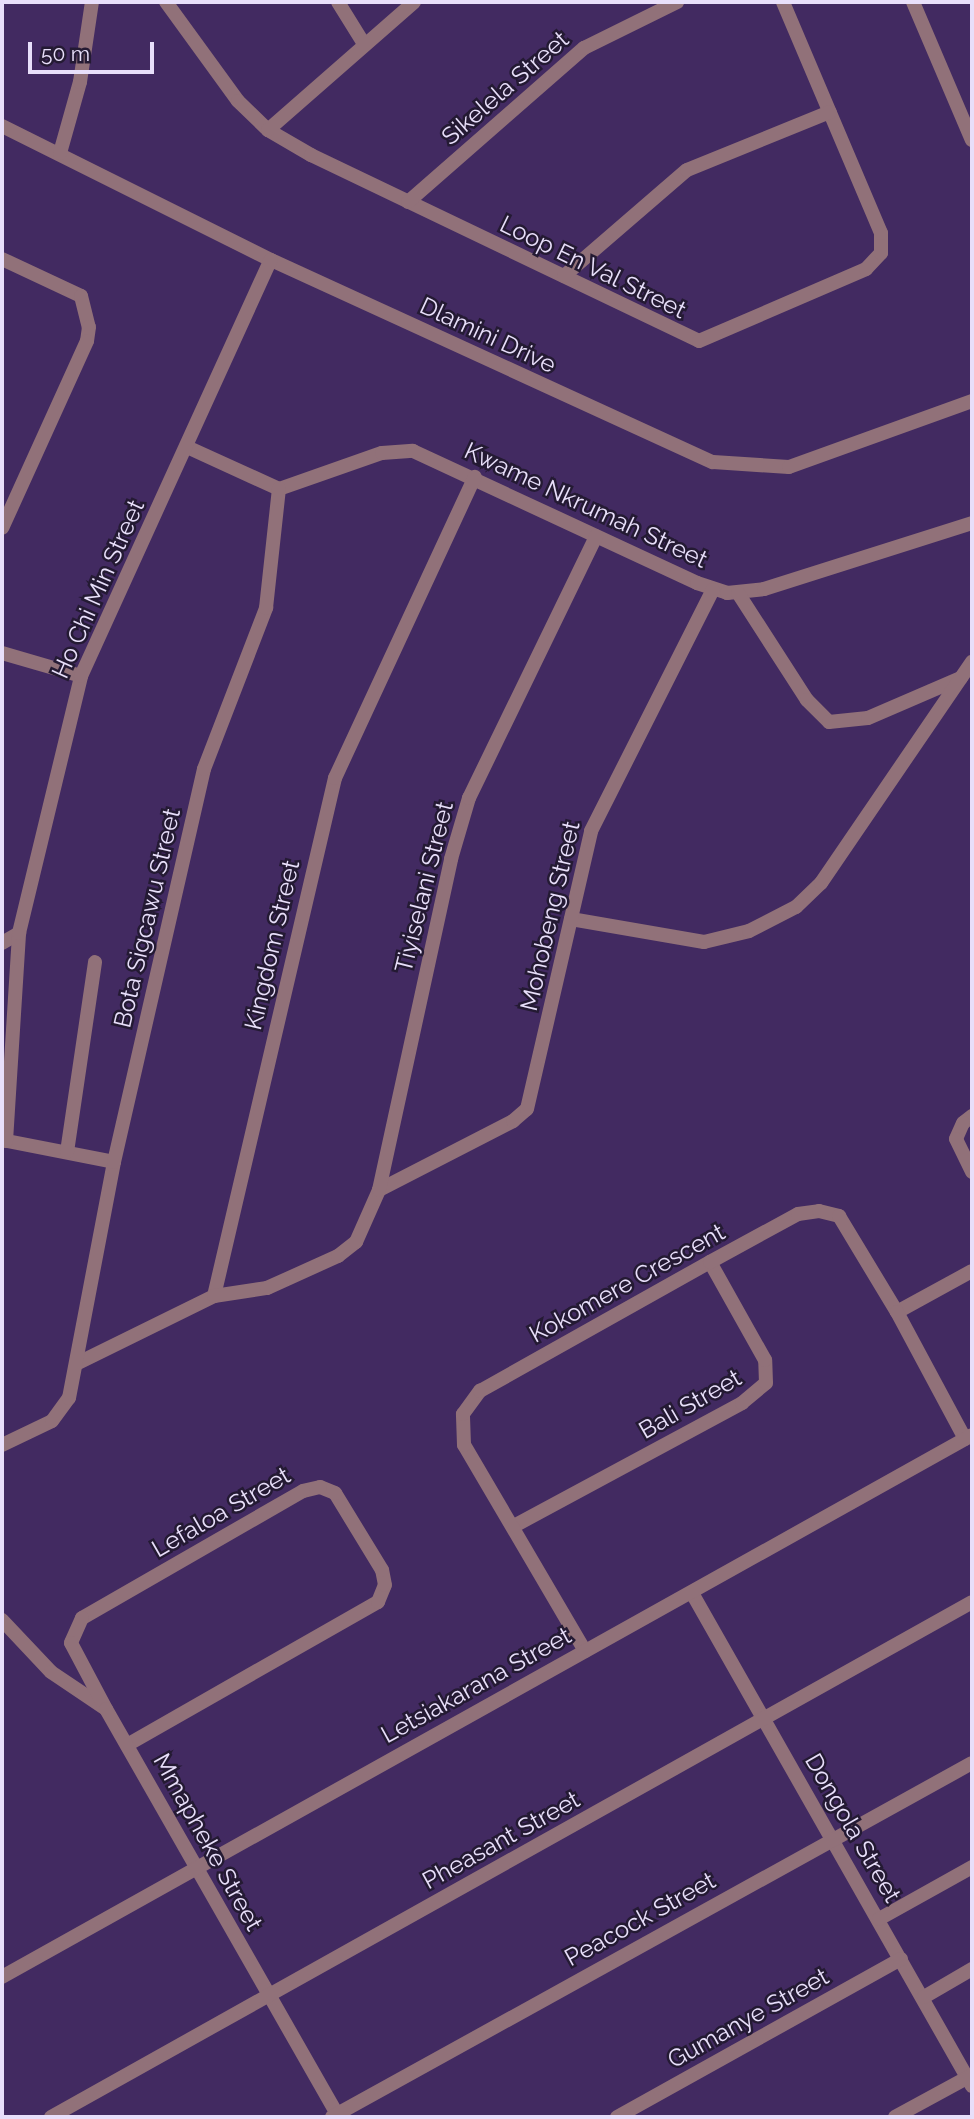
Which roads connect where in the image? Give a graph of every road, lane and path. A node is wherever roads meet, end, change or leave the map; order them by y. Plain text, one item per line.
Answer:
1 (92, 2) edge
2 (166, 2) edge
3 (338, 2) edge
4 (414, 2) edge
5 (677, 2) edge
6 (783, 2) edge
7 (914, 2) edge
8 (365, 44) junction
9 (830, 112) junction
10 (2, 126) edge
11 (268, 130) junction
12 (972, 140) edge
13 (60, 153) junction
14 (408, 202) junction
15 (2, 259) edge
16 (271, 260) junction
17 (564, 276) junction
18 (972, 401) edge
19 (187, 447) junction
20 (475, 477) junction
21 (279, 488) junction
22 (972, 523) edge
23 (2, 528) edge
24 (596, 536) junction
25 (713, 590) junction
26 (738, 593) junction
27 (2, 653) edge
28 (972, 662) edge
29 (80, 676) junction
30 (961, 678) junction
31 (571, 919) junction
32 (19, 933) junction
33 (2, 943) edge
34 (95, 961) dead end
35 (972, 1116) edge
36 (4, 1140) edge
37 (67, 1152) junction
38 (114, 1162) junction
39 (972, 1172) edge
40 (379, 1190) junction
41 (710, 1262) junction
42 (972, 1270) edge
43 (214, 1296) junction
44 (897, 1312) junction
45 (76, 1364) junction
46 (968, 1437) edge
47 (2, 1445) edge
48 (514, 1526) junction
49 (692, 1593) junction
50 (972, 1602) edge
51 (2, 1620) edge
52 (585, 1651) junction
53 (106, 1709) junction
54 (765, 1719) junction
55 (127, 1745) junction
56 (972, 1763) edge
57 (832, 1839) junction
58 (195, 1867) junction
59 (972, 1867) edge
60 (879, 1919) junction
61 (901, 1959) junction
62 (972, 1969) edge
63 (2, 1977) edge
64 (268, 1995) junction
65 (923, 1997) junction
66 (971, 2080) edge
67 (336, 2116) edge
68 (51, 2117) edge
69 (617, 2117) edge
70 (895, 2117) edge

1 - 13 street
2 - 11 street, Loop En Val Street
3 - 8 street
4 - 8 street
5 - 14 street, Sikelela Street
6 - 9 street, Loop En Val Street
7 - 12 street
8 - 11 street
9 - 17 street
9 - 17 street, Loop En Val Street
10 - 13 street, Dlamini Drive
11 - 14 street, Loop En Val Street
13 - 16 street, Dlamini Drive
14 - 17 street, Loop En Val Street
15 - 23 street
16 - 18 street, Dlamini Drive
16 - 19 street, Ho Chi Min Street
19 - 21 street
19 - 29 street, Ho Chi Min Street
20 - 21 street, Kwame Nkrumah Street
20 - 24 street, Kwame Nkrumah Street
20 - 43 street, Kingdom Street
21 - 38 street, Bota Sigcawu Street
22 - 26 street, Kwame Nkrumah Street
24 - 25 street, Kwame Nkrumah Street
24 - 40 street, Tiyiselani Street
25 - 26 street, Kwame Nkrumah Street
25 - 31 street, Mohobeng Street
26 - 30 street
27 - 29 street
28 - 30 street
29 - 32 street, Ho Chi Min Street
30 - 31 street
31 - 40 street, Mohobeng Street
32 - 33 street
32 - 36 street, Ho Chi Min Street
34 - 37 street
35 - 39 street
36 - 37 street
37 - 38 street
38 - 45 street, Bota Sigcawu Street
40 - 43 street, Tiyiselani Street
41 - 44 street, Kokomere Crescent
41 - 48 street, Kokomere Crescent
41 - 48 street, Bali Street
42 - 44 street
43 - 45 street
44 - 46 street, Kokomere Crescent
45 - 47 street, Bota Sigcawu Street
46 - 49 street, Letsiakarana Street
48 - 52 street, Kokomere Crescent
49 - 52 street, Letsiakarana Street
49 - 54 street, Dongola Street
50 - 54 street, Pheasant Street
51 - 53 street, Mmapheke Street
52 - 58 street, Letsiakarana Street
53 - 55 street, Mmapheke Street
53 - 55 street, Lefaloa Street
54 - 57 street, Dongola Street
54 - 64 street, Pheasant Street
55 - 58 street, Mmapheke Street
56 - 57 street, Peacock Street
57 - 60 street, Dongola Street
57 - 67 street, Peacock Street
58 - 63 street, Letsiakarana Street
58 - 64 street, Mmapheke Street
59 - 60 street
60 - 61 street, Dongola Street
61 - 65 street, Dongola Street
61 - 69 street, Gumanye Street
62 - 65 street
64 - 67 street, Mmapheke Street
64 - 68 street, Pheasant Street
65 - 66 street, Dongola Street
66 - 70 street

